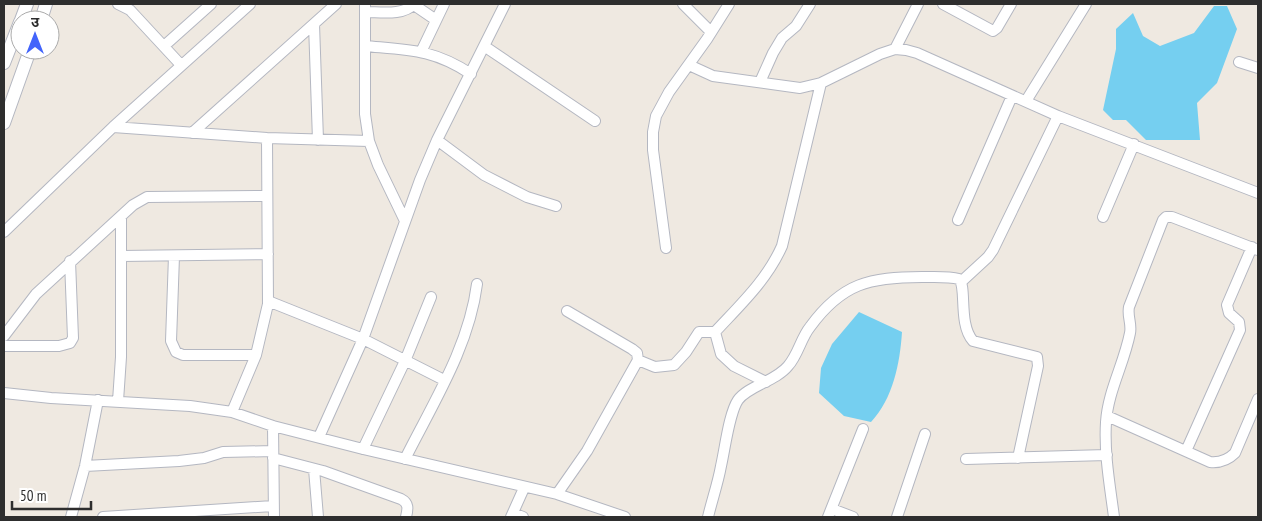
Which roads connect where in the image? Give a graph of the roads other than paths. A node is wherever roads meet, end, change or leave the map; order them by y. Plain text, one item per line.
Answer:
1 (211, 4) edge
2 (250, 4) edge
3 (336, 4) edge
4 (414, 4) edge
5 (444, 4) edge
6 (505, 4) edge
7 (683, 4) edge
8 (729, 4) edge
9 (810, 4) edge
10 (916, 4) edge
11 (943, 4) edge
12 (1011, 4) edge
13 (1086, 4) edge
14 (125, 5) edge
15 (365, 8) edge
16 (436, 20) junction
17 (314, 24) junction
18 (711, 32) junction
19 (164, 46) junction
20 (365, 46) junction
21 (484, 46) junction
22 (10, 47) edge
23 (895, 50) junction
24 (421, 52) junction
25 (26, 60) edge
26 (1240, 62) dead end
27 (4, 63) edge
28 (181, 65) junction
29 (688, 65) junction
30 (1258, 68) edge
31 (470, 74) junction
32 (760, 82) junction
33 (821, 83) junction
34 (1012, 96) junction
35 (1026, 101) junction
36 (1058, 116) junction
37 (594, 121) dead end
38 (4, 123) edge
39 (113, 127) junction
40 (192, 133) junction
41 (267, 138) junction
42 (318, 140) junction
43 (437, 140) junction
44 (369, 141) junction
45 (1134, 144) junction
46 (1258, 193) edge
47 (267, 196) junction
48 (556, 206) dead end
49 (121, 217) junction
50 (1103, 217) dead end
51 (958, 220) dead end
52 (405, 221) junction
53 (4, 232) edge
54 (666, 248) dead end
55 (1255, 249) edge
56 (268, 254) junction
57 (121, 256) junction
58 (174, 256) junction
59 (70, 262) junction
60 (962, 281) junction
61 (477, 284) dead end
62 (431, 297) dead end
63 (268, 301) junction
64 (567, 311) dead end
65 (715, 332) junction
66 (4, 336) edge
67 (363, 339) junction
68 (4, 346) edge
69 (256, 355) junction
70 (638, 360) junction
71 (405, 361) junction
72 (444, 380) junction
73 (766, 382) junction
74 (4, 393) edge
75 (1258, 399) edge
76 (98, 400) junction
77 (118, 401) junction
78 (232, 412) junction
79 (1107, 416) junction
80 (273, 426) junction
81 (863, 429) dead end
82 (925, 434) dead end
83 (319, 437) junction
84 (363, 450) junction
85 (1186, 451) junction
86 (273, 455) junction
87 (1106, 455) junction
88 (1018, 458) junction
89 (405, 459) junction
90 (966, 459) dead end
91 (85, 466) junction
92 (314, 469) junction
93 (524, 488) junction
94 (557, 494) junction
95 (273, 506) junction
96 (830, 513) edge
97 (512, 515) edge
98 (71, 517) edge
99 (103, 517) edge
100 (274, 517) edge
101 (318, 517) edge
102 (406, 517) edge
103 (523, 517) edge
104 (625, 517) edge
105 (708, 517) edge
106 (853, 517) edge
107 (897, 517) edge
108 (1114, 517) edge

1 - 19 street
2 - 28 street
3 - 17 street
4 - 15 street
4 - 16 street
5 - 16 street
6 - 21 street
7 - 18 street
8 - 18 street
9 - 32 street
10 - 23 street
11 - 12 street
13 - 35 street
14 - 19 street
15 - 20 street
16 - 24 street
17 - 40 street
17 - 42 street
18 - 29 street
19 - 28 street
20 - 24 street
20 - 44 street
21 - 31 street
21 - 37 street
22 - 27 street
23 - 33 street
23 - 34 street
24 - 31 street
25 - 38 street
26 - 30 street
28 - 39 street
29 - 32 street
29 - 54 street
31 - 43 street
32 - 33 street
33 - 65 street
34 - 35 street
34 - 51 street
35 - 36 street
36 - 45 street
36 - 60 street
39 - 40 street
39 - 53 street
40 - 41 street
41 - 42 street
41 - 47 street
42 - 44 street
43 - 48 street
43 - 52 street
44 - 52 street
45 - 46 street
45 - 50 street
47 - 49 street
47 - 56 street
49 - 57 street
49 - 59 street
52 - 67 street
55 - 79 street
55 - 85 street
56 - 58 street
56 - 63 street
57 - 58 street
57 - 77 street
58 - 69 street
59 - 66 street
59 - 68 street
60 - 73 street
60 - 88 street
61 - 72 street
62 - 71 street
63 - 67 street
63 - 69 street
64 - 70 street
65 - 70 street
65 - 73 street
67 - 71 street
67 - 83 street
69 - 78 street
70 - 94 street
71 - 72 street
71 - 84 street
72 - 89 street
73 - 105 street
74 - 76 street
75 - 85 street
76 - 77 street
76 - 91 street
77 - 78 street
78 - 80 street
79 - 85 street
79 - 87 street
80 - 83 street
80 - 86 street
81 - 96 street
82 - 107 street
83 - 84 street
84 - 89 street
86 - 91 street
86 - 92 street
86 - 95 street
87 - 88 street
87 - 108 street
88 - 90 street
89 - 93 street
91 - 98 street
92 - 101 street
92 - 102 street
93 - 94 street
93 - 97 street
94 - 104 street
95 - 99 street
95 - 100 street
96 - 106 street
97 - 103 street

